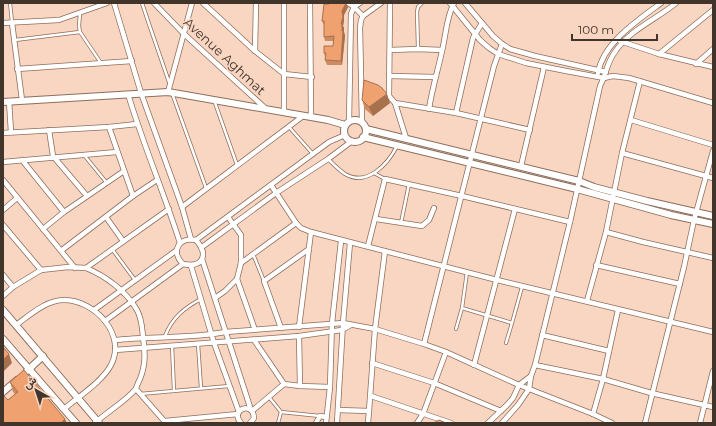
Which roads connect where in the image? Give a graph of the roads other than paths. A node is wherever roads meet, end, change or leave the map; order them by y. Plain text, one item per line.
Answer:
1 (10, 3) edge
2 (107, 3) edge
3 (114, 3) edge
4 (142, 3) edge
5 (154, 3) edge
6 (192, 3) edge
7 (202, 3) edge
8 (256, 3) edge
9 (284, 3) edge
10 (310, 3) edge
11 (348, 3) edge
12 (360, 3) edge
13 (381, 3) edge
14 (390, 3) edge
15 (422, 3) edge
16 (465, 3) edge
17 (661, 3) edge
18 (676, 3) edge
19 (453, 4) edge
20 (354, 8) junction
21 (713, 10) edge
22 (80, 13) junction
23 (363, 16) junction
24 (3, 23) edge
25 (12, 23) junction
26 (482, 23) junction
27 (80, 32) junction
28 (183, 33) junction
29 (475, 33) junction
30 (14, 40) junction
31 (616, 40) junction
32 (623, 42) junction
33 (502, 44) junction
34 (418, 49) junction
35 (713, 49) edge
36 (390, 50) junction
37 (442, 50) junction
38 (256, 51) junction
39 (498, 54) junction
40 (659, 54) junction
41 (132, 61) junction
42 (101, 63) junction
43 (696, 64) junction
44 (544, 67) junction
45 (713, 67) edge
46 (17, 69) junction
47 (599, 70) junction
48 (605, 72) junction
49 (284, 74) junction
50 (390, 76) junction
51 (613, 76) junction
52 (312, 77) junction
53 (435, 77) junction
54 (598, 77) junction
55 (604, 78) junction
56 (640, 81) junction
57 (170, 84) junction
58 (600, 86) junction
59 (170, 92) junction
60 (141, 93) junction
61 (128, 94) junction
62 (22, 100) junction
63 (214, 100) junction
64 (6, 101) edge
65 (712, 101) edge
66 (395, 103) junction
67 (265, 108) junction
68 (428, 109) junction
69 (284, 112) junction
70 (456, 113) junction
71 (303, 116) junction
72 (312, 118) junction
73 (481, 120) junction
74 (631, 120) junction
75 (362, 122) junction
76 (347, 123) junction
77 (137, 124) junction
78 (109, 127) junction
79 (289, 127) junction
80 (366, 129) junction
81 (49, 130) junction
82 (530, 130) junction
83 (11, 132) junction
84 (3, 133) edge
85 (345, 135) junction
86 (363, 137) junction
87 (406, 138) junction
88 (352, 141) junction
89 (713, 145) edge
90 (397, 146) junction
91 (713, 151) edge
92 (117, 152) junction
93 (622, 153) junction
94 (84, 154) junction
95 (313, 154) junction
96 (472, 155) junction
97 (53, 156) junction
98 (328, 159) junction
99 (22, 160) junction
100 (3, 162) edge
101 (470, 164) junction
102 (237, 165) junction
103 (521, 166) junction
104 (124, 171) junction
105 (374, 173) junction
106 (706, 176) junction
107 (713, 178) edge
108 (385, 179) junction
109 (3, 180) edge
110 (157, 180) junction
111 (579, 181) junction
112 (106, 182) junction
113 (409, 184) junction
114 (271, 185) junction
115 (206, 188) junction
116 (577, 189) junction
117 (614, 192) junction
118 (276, 193) junction
119 (87, 196) junction
120 (133, 196) junction
121 (462, 196) junction
122 (17, 198) junction
123 (613, 200) junction
124 (182, 207) junction
125 (434, 208) dead end
126 (169, 209) junction
127 (515, 209) junction
128 (3, 210) edge
129 (64, 212) junction
130 (696, 212) junction
131 (713, 216) edge
132 (106, 217) junction
133 (228, 217) junction
134 (376, 218) junction
135 (694, 220) junction
136 (570, 222) junction
137 (296, 223) junction
138 (401, 223) junction
139 (233, 224) junction
140 (713, 224) edge
141 (3, 225) edge
142 (44, 229) junction
143 (311, 232) junction
144 (606, 232) junction
145 (193, 239) junction
146 (124, 241) junction
147 (341, 241) junction
148 (180, 243) junction
149 (350, 243) junction
150 (368, 246) junction
151 (202, 247) junction
152 (309, 249) junction
153 (62, 250) junction
154 (112, 250) junction
155 (176, 250) junction
156 (385, 251) junction
157 (688, 252) junction
158 (253, 254) junction
159 (713, 258) edge
160 (202, 259) junction
161 (241, 263) junction
162 (183, 264) junction
163 (444, 265) junction
164 (596, 265) junction
165 (191, 266) junction
166 (75, 268) junction
167 (86, 268) junction
168 (41, 270) junction
169 (467, 272) junction
170 (3, 276) edge
171 (236, 279) junction
172 (497, 280) junction
173 (135, 281) junction
174 (264, 281) junction
175 (680, 284) junction
176 (522, 286) junction
177 (13, 287) junction
178 (121, 291) junction
179 (552, 293) junction
180 (3, 296) edge
181 (215, 298) junction
182 (201, 299) junction
183 (131, 302) junction
184 (587, 302) junction
185 (462, 308) junction
186 (3, 310) edge
187 (94, 310) junction
188 (618, 310) junction
189 (487, 316) junction
190 (105, 321) junction
191 (670, 322) junction
192 (332, 323) junction
193 (343, 323) junction
194 (512, 323) junction
195 (16, 325) junction
196 (351, 325) junction
197 (299, 327) junction
198 (282, 328) junction
199 (375, 329) junction
200 (456, 329) dead end
201 (255, 330) junction
202 (342, 330) junction
203 (225, 332) junction
204 (332, 332) junction
205 (713, 332) edge
206 (211, 334) junction
207 (542, 335) junction
208 (165, 336) junction
209 (298, 336) junction
210 (143, 337) junction
211 (3, 339) edge
212 (115, 340) junction
213 (254, 340) junction
214 (229, 342) junction
215 (214, 343) junction
216 (506, 343) dead end
217 (198, 344) junction
218 (424, 344) junction
219 (172, 345) junction
220 (145, 347) junction
221 (115, 350) junction
222 (609, 351) junction
223 (446, 352) junction
224 (43, 356) junction
225 (372, 363) junction
226 (474, 365) junction
227 (535, 365) junction
228 (29, 370) junction
229 (713, 371) edge
230 (531, 376) junction
231 (603, 379) junction
232 (434, 383) junction
233 (284, 384) junction
234 (519, 385) junction
235 (229, 386) junction
236 (300, 386) junction
237 (330, 387) junction
238 (201, 388) junction
239 (136, 389) junction
240 (529, 389) junction
241 (174, 391) junction
242 (3, 392) edge
243 (651, 393) junction
244 (140, 394) junction
245 (269, 396) junction
246 (371, 396) junction
247 (78, 398) junction
248 (704, 405) junction
249 (713, 407) edge
250 (64, 409) junction
251 (252, 410) junction
252 (338, 410) junction
253 (369, 411) junction
254 (501, 411) junction
255 (281, 412) junction
256 (238, 413) junction
257 (423, 414) junction
258 (593, 414) junction
259 (320, 416) junction
260 (326, 417) junction
261 (195, 418) junction
262 (442, 419) junction
263 (97, 422) edge
264 (165, 422) edge
265 (76, 423) edge
266 (199, 423) edge
267 (240, 423) edge
268 (251, 423) edge
269 (278, 423) edge
270 (316, 423) edge
271 (326, 423) edge
272 (336, 423) edge
273 (368, 423) edge
274 (417, 423) edge
275 (436, 423) edge
276 (451, 423) edge
277 (488, 423) edge
278 (502, 423) edge
279 (612, 423) edge
280 (645, 423) edge
281 (700, 423) edge

1 - 25 lane
2 - 22 street
3 - 41 street
4 - 57 lane
5 - 28 street, Avenue Aghmat
6 - 28 street
7 - 38 street
8 - 38 street
9 - 49 street
10 - 52 street
11 - 20 street
12 - 20 street
13 - 23 street
14 - 36 street
15 - 34 lane
16 - 26 street
17 - 31 street
18 - 32 street
19 - 29 street
19 - 37 street
20 - 23 street
20 - 76 street
21 - 40 street
22 - 25 street
22 - 27 lane
23 - 75 street
24 - 25 street
25 - 30 street
26 - 29 street
26 - 33 street
27 - 30 lane
27 - 42 lane
28 - 57 street
28 - 67 street, Avenue Aghmat
29 - 39 street
29 - 70 street
30 - 46 street
31 - 32 street
31 - 47 street
32 - 40 street
32 - 48 street
33 - 39 street
33 - 47 street
34 - 36 street
34 - 37 street
35 - 43 street
36 - 50 street
37 - 53 street
38 - 49 street
39 - 44 street
39 - 73 street
40 - 43 street
41 - 42 street
41 - 60 street
42 - 46 street
43 - 45 street
44 - 54 street
44 - 82 street
46 - 62 street
47 - 48 street
47 - 54 street
48 - 51 street
48 - 55 street
49 - 52 street
49 - 69 street
50 - 53 street
50 - 66 street
51 - 55 street
51 - 56 street
52 - 72 street
53 - 68 street
54 - 55 street
54 - 58 street
55 - 58 street
56 - 65 street
56 - 74 street
57 - 59 street
58 - 111 street
59 - 60 street
59 - 63 street
59 - 115 lane
60 - 61 street
60 - 124 street
61 - 62 street
61 - 77 street
62 - 64 street
63 - 67 street
63 - 102 lane
64 - 83 street
66 - 68 street
66 - 87 street
67 - 69 street
68 - 70 street
69 - 71 street
70 - 73 street
71 - 72 street
71 - 79 street
72 - 76 street
73 - 82 street
73 - 96 street
74 - 89 street
74 - 93 street
75 - 76 street
75 - 80 street
76 - 85 street
77 - 78 street
77 - 110 street
78 - 81 street
78 - 92 street
79 - 95 lane
79 - 102 street
80 - 86 street
80 - 87 street
81 - 83 street
81 - 97 street
82 - 103 street
83 - 84 street
85 - 88 street
85 - 95 street
86 - 88 street
86 - 90 street
87 - 96 street
88 - 98 street
90 - 101 street
90 - 105 lane
91 - 106 street
92 - 94 street
92 - 104 street
93 - 106 street
93 - 117 street
94 - 97 street
94 - 112 lane
95 - 114 street
96 - 101 street
96 - 103 street
97 - 99 street
97 - 119 street
98 - 105 lane
98 - 118 street
99 - 100 street
99 - 129 street
101 - 116 street
101 - 121 street
102 - 115 street
103 - 111 street
104 - 112 street
104 - 120 street
105 - 108 lane
106 - 107 street
106 - 130 street
108 - 113 street
108 - 134 street
109 - 122 street
110 - 120 street
110 - 126 street
111 - 116 street
111 - 117 street
112 - 119 street
113 - 121 street
113 - 138 lane
114 - 118 street
114 - 133 street
115 - 124 street
116 - 123 street
116 - 136 street
117 - 123 street
117 - 130 street
118 - 137 street
118 - 139 street
119 - 129 street
120 - 132 street
121 - 127 street
121 - 163 street
122 - 128 street
122 - 142 street
123 - 135 street
123 - 144 street
124 - 145 street
125 - 138 street
126 - 146 street
126 - 148 street
127 - 136 street
127 - 172 street
129 - 142 street
130 - 131 street
130 - 135 street
132 - 146 street
132 - 153 street
133 - 139 street
133 - 145 street
134 - 138 street
134 - 150 street
135 - 140 street
135 - 157 street
136 - 179 street
137 - 143 street
137 - 158 street
139 - 151 street
139 - 161 street
141 - 168 street
142 - 153 street
143 - 147 street
143 - 152 street
144 - 157 street
144 - 164 street
145 - 148 street
145 - 151 street
146 - 154 street
147 - 149 street
147 - 192 street
148 - 155 street
149 - 150 street
149 - 193 street
150 - 156 street
151 - 160 street
152 - 174 street
152 - 197 street
153 - 166 street
154 - 167 street
154 - 173 lane
155 - 162 street
155 - 173 street
156 - 163 street
156 - 199 street
157 - 159 street
157 - 175 street
158 - 161 street
158 - 174 lane
160 - 165 street
160 - 181 street
161 - 171 street
162 - 165 street
162 - 183 street
163 - 169 street
163 - 218 street
164 - 175 street
164 - 184 street
165 - 182 street
166 - 167 street
166 - 168 street
167 - 178 street
168 - 177 street
169 - 172 street
169 - 185 lane
170 - 177 street
171 - 181 street
171 - 201 street
172 - 176 street
172 - 189 street
173 - 178 street
174 - 198 street
175 - 191 street
176 - 179 street
176 - 194 lane
177 - 180 street
178 - 183 street
178 - 187 street
179 - 184 street
179 - 207 street
181 - 203 street
182 - 206 street
182 - 208 lane
183 - 190 street
183 - 210 street
184 - 188 street
185 - 189 lane
185 - 200 lane
186 - 195 street
187 - 190 street
187 - 195 street
188 - 191 street
188 - 222 street
189 - 194 lane
189 - 226 street
190 - 212 street
191 - 205 street
191 - 243 street
192 - 193 street
192 - 197 street
192 - 204 street
193 - 196 street
193 - 202 street
194 - 216 lane
195 - 224 street
196 - 199 street
196 - 202 street
197 - 198 street
198 - 201 street
199 - 218 street
199 - 225 street
201 - 203 street
202 - 204 street
202 - 252 street
203 - 206 street
203 - 214 street
204 - 209 street
204 - 237 street
206 - 208 street
206 - 215 street
207 - 222 street
207 - 227 street
208 - 210 street
209 - 213 street
209 - 236 street
210 - 212 street
210 - 220 street
211 - 228 street
212 - 221 street
213 - 214 street
213 - 233 street
214 - 215 street
214 - 251 street
215 - 217 street
215 - 235 street
217 - 219 street
217 - 238 lane
218 - 223 street
219 - 220 street
219 - 241 lane
220 - 221 street
220 - 239 street
221 - 247 street
222 - 231 street
223 - 226 street
223 - 232 street
224 - 228 street
224 - 247 street
225 - 232 street
225 - 246 street
226 - 234 street
227 - 230 street
227 - 231 street
228 - 242 street
228 - 250 street
229 - 248 street
230 - 234 street
230 - 240 street
231 - 243 street
231 - 258 street
232 - 254 street
232 - 257 street
233 - 236 street
233 - 245 street
234 - 240 street
234 - 254 street
235 - 238 lane
235 - 256 street
236 - 237 street
237 - 260 street
238 - 241 lane
239 - 244 street
239 - 263 street
240 - 258 street
240 - 278 street
241 - 244 lane
243 - 248 street
243 - 280 street
244 - 264 street
245 - 251 street
245 - 255 lane
246 - 253 street
246 - 257 street
247 - 250 street
247 - 263 street
248 - 249 street
248 - 281 street
250 - 265 street
251 - 256 street
251 - 268 street
252 - 253 street
252 - 272 street
253 - 273 street
254 - 277 street
255 - 259 lane
255 - 269 lane
256 - 261 street
256 - 267 street
257 - 262 street
257 - 274 street
258 - 279 street
259 - 260 street
259 - 270 street
260 - 271 street
261 - 264 street
261 - 266 lane
262 - 275 street
262 - 276 street

